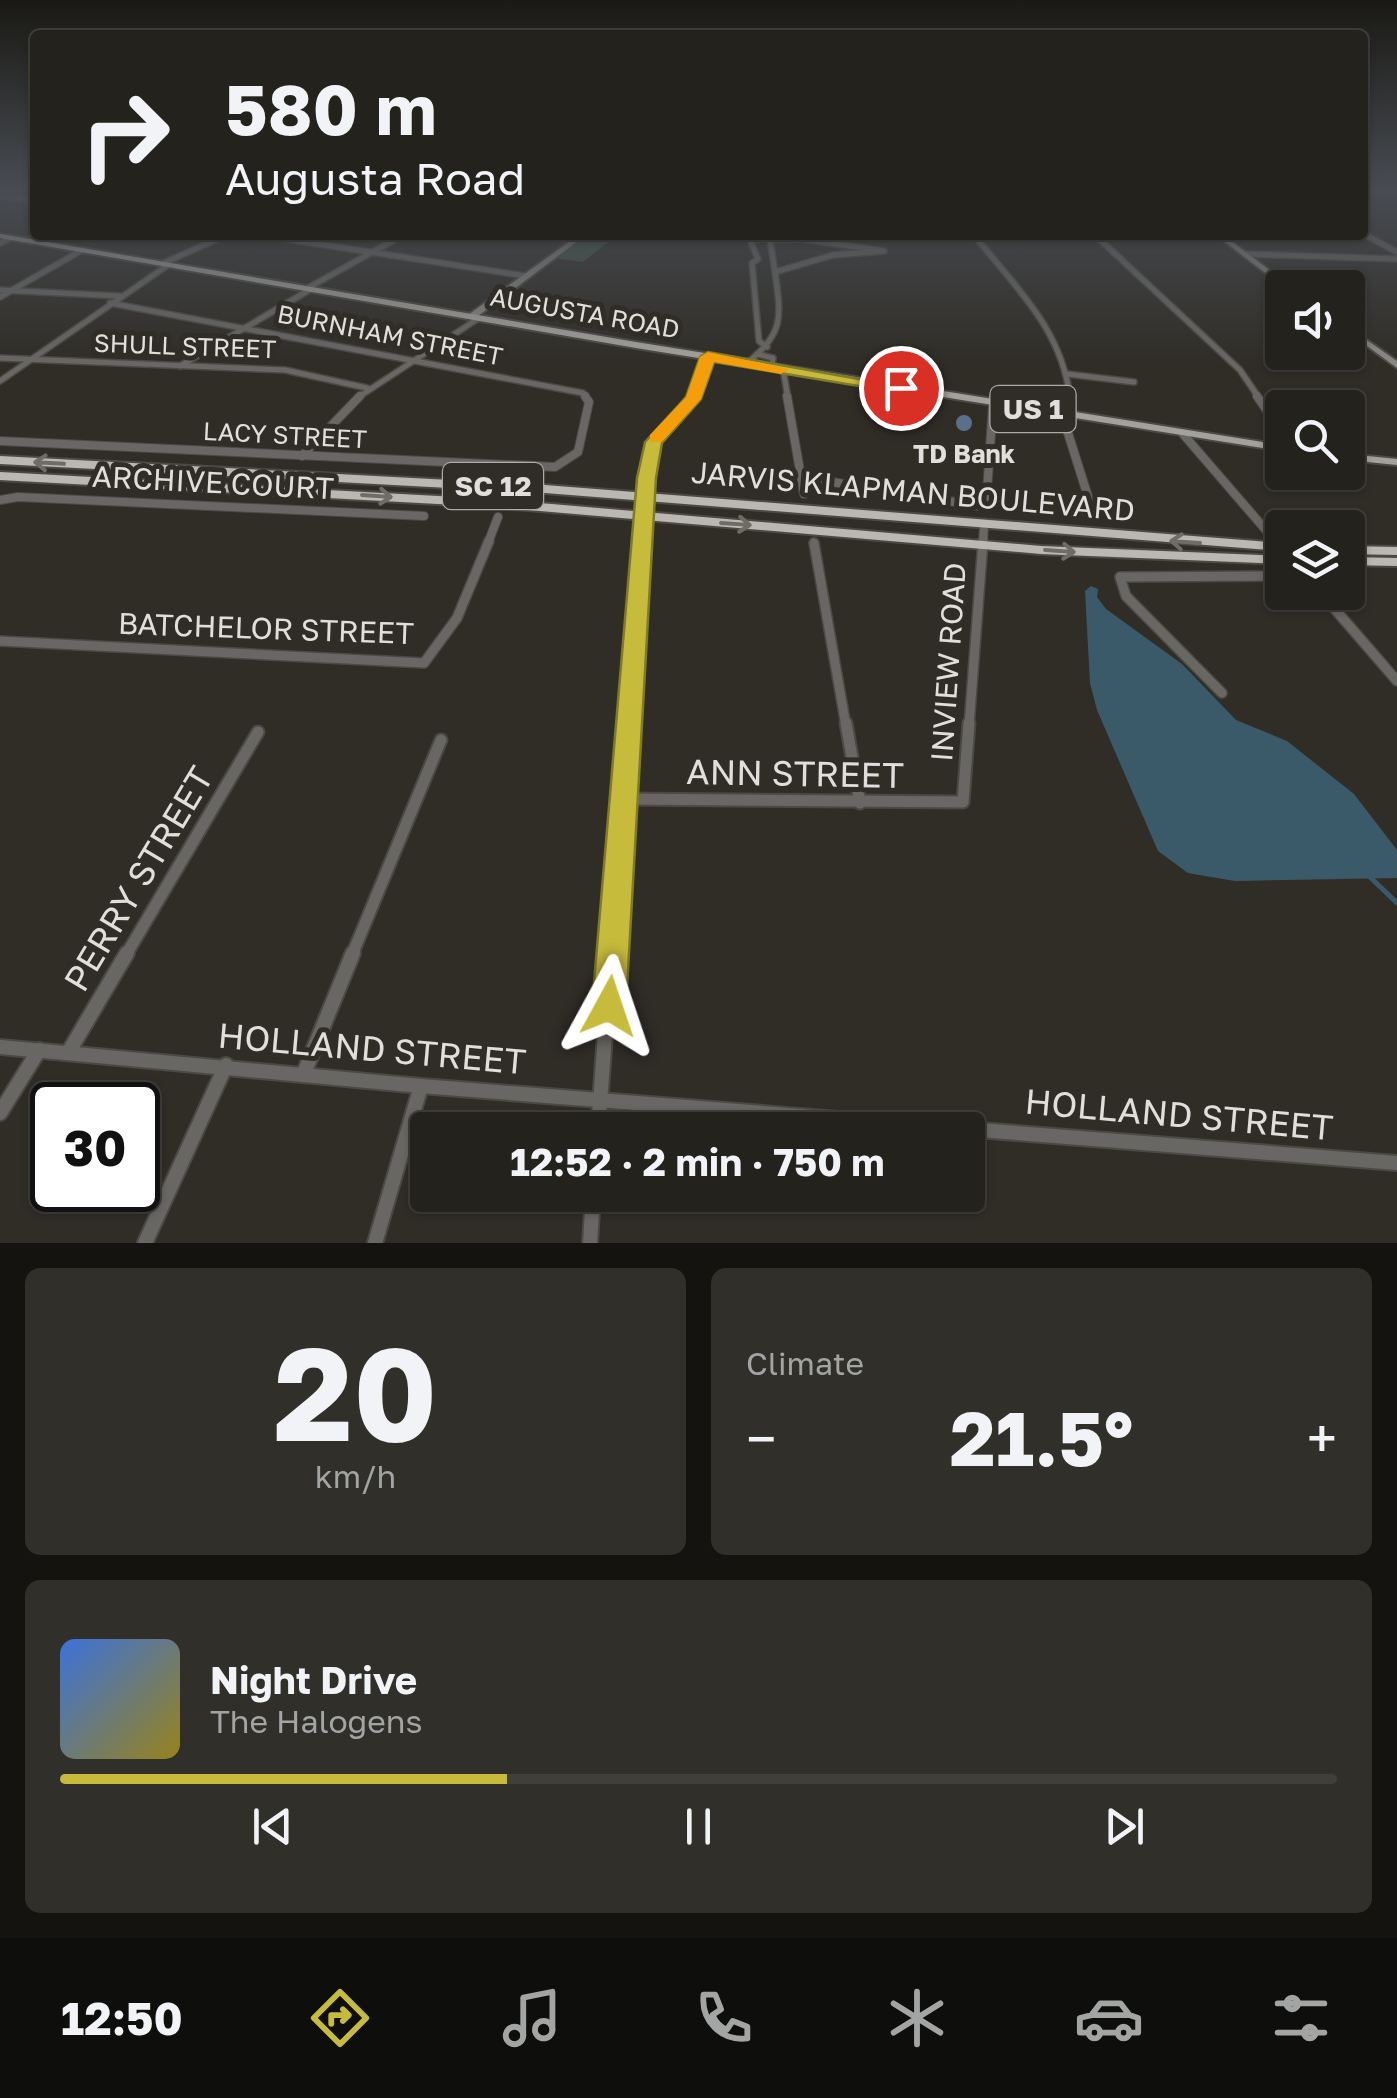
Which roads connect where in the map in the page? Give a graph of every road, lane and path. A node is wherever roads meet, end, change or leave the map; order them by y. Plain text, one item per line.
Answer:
1 (71, 248) edge
2 (199, 248) edge
3 (346, 248) edge
4 (379, 248) edge
5 (564, 248) edge
6 (750, 248) edge
7 (771, 248) edge
8 (859, 248) edge
9 (984, 248) edge
10 (1109, 248) edge
11 (1236, 248) edge
12 (82, 250) junction
13 (372, 252) junction
14 (1244, 254) junction
15 (1397, 255) edge
16 (758, 259) junction
17 (772, 259) junction
18 (165, 264) junction
19 (1266, 270) edge
20 (774, 272) junction
21 (526, 276) junction
22 (309, 289) junction
23 (11, 291) junction
24 (0, 294) edge
25 (120, 296) junction
26 (755, 298) junction
27 (778, 298) junction
28 (110, 303) junction
29 (781, 314) junction
30 (756, 317) junction
31 (475, 318) junction
32 (245, 328) junction
33 (1365, 341) edge
34 (767, 347) junction
35 (757, 354) junction
36 (708, 357) junction
37 (0, 358) edge
38 (30, 360) junction
39 (414, 360) junction
40 (747, 363) junction
41 (1397, 365) edge
42 (179, 366) junction
43 (777, 368) junction
44 (1067, 374) junction
45 (0, 380) edge
46 (1134, 382) dead end
47 (368, 388) junction
48 (993, 403) junction
49 (1265, 408) edge
50 (1067, 414) junction
51 (1183, 434) junction
52 (0, 442) edge
53 (1265, 446) edge
54 (302, 456) junction
55 (1365, 459) edge
56 (0, 461) edge
57 (1397, 462) edge
58 (569, 466) joint
59 (0, 476) edge
60 (801, 478) junction
61 (804, 494) dead end
62 (646, 498) junction
63 (0, 500) edge
64 (1090, 503) dead end
65 (514, 504) junction
66 (767, 508) junction
67 (424, 516) dead end
68 (498, 516) dead end
69 (646, 516) junction
70 (984, 526) junction
71 (1265, 531) edge
72 (814, 542) dead end
73 (983, 544) junction
74 (1265, 550) edge
75 (1365, 550) edge
76 (1265, 551) edge
77 (1397, 551) edge
78 (1365, 562) edge
79 (1397, 562) edge
80 (1265, 576) edge
81 (1336, 610) edge
82 (0, 641) edge
83 (1397, 681) edge
84 (1222, 693) dead end
85 (258, 732) dead end
86 (441, 740) dead end
87 (626, 799) junction
88 (963, 802) joint
89 (860, 803) junction
90 (0, 1046) edge
91 (39, 1050) junction
92 (68, 1053) junction
93 (226, 1065) junction
94 (304, 1073) junction
95 (421, 1086) junction
96 (601, 1099) junction
97 (600, 1112) edge
98 (0, 1113) edge
99 (1397, 1163) edge
100 (592, 1212) edge
101 (145, 1243) edge
102 (375, 1243) edge
103 (590, 1243) edge

1 - 12 main road, AUGUSTA ROAD / US 1
2 - 18 street
3 - 13 street
4 - 13 street
5 - 21 street
6 - 16 street
7 - 17 street
8 - 20 street
9 - 44 street
10 - 49 street
11 - 14 street
12 - 18 main road, AUGUSTA ROAD / US 1
12 - 23 street
13 - 21 street
13 - 22 street
14 - 15 street
14 - 19 street
16 - 17 street
16 - 26 street
17 - 20 street
18 - 22 main road, AUGUSTA ROAD / US 1
18 - 25 street
20 - 27 street
21 - 31 street
22 - 31 main road, AUGUSTA ROAD / US 1
22 - 32 street
23 - 24 street
23 - 25 street
25 - 28 street
26 - 27 street
26 - 30 street
27 - 29 street
28 - 32 street, BURNHAM STREET
28 - 38 street
29 - 30 street
29 - 34 street
30 - 34 street
31 - 36 main road, AUGUSTA ROAD / US 1
31 - 39 street
32 - 39 street, BURNHAM STREET
32 - 42 street
33 - 41 street
34 - 35 street
35 - 40 street
35 - 43 street
36 - 40 main road, AUGUSTA ROAD / US 1
36 - 62 street
37 - 38 street, SHULL STREET
38 - 42 street, SHULL STREET
38 - 45 street
39 - 47 street
39 - 58 street, BURNHAM STREET
40 - 43 main road, AUGUSTA ROAD / US 1
42 - 47 street, SHULL STREET
43 - 48 main road, AUGUSTA ROAD / US 1
43 - 60 street
44 - 46 street
44 - 50 street
47 - 54 street
48 - 50 main road, AUGUSTA ROAD / US 1
48 - 60 street
50 - 51 main road, AUGUSTA ROAD / US 1
50 - 64 street
51 - 53 main road, AUGUSTA ROAD / US 1
51 - 71 street
52 - 54 street, LACY STREET
54 - 58 street, LACY STREET
55 - 57 main road
62 -> 56 highway, JARVIS KLAPMAN BOULEVARD / SC 12
59 -> 65 highway, JARVIS KLAPMAN BOULEVARD / SC 12
60 - 61 street
62 - 65 highway
62 - 66 highway, JARVIS KLAPMAN BOULEVARD / SC 12
62 - 69 street
63 - 67 street, ARCHIVE COURT
65 - 69 highway, JARVIS KLAPMAN BOULEVARD / SC 12
66 - 69 highway
66 - 70 highway, JARVIS KLAPMAN BOULEVARD / SC 12
68 - 82 street, BATCHELOR STREET
69 -> 73 highway, JARVIS KLAPMAN BOULEVARD / SC 12
69 - 87 street
70 - 73 street, INVIEW ROAD
74 -> 70 highway, JARVIS KLAPMAN BOULEVARD / SC 12
72 - 89 street
73 -> 76 highway, JARVIS KLAPMAN BOULEVARD / SC 12
73 - 88 street, INVIEW ROAD
75 - 77 highway
78 - 79 highway
80 - 84 street
81 - 83 street
85 - 92 street, PERRY STREET
86 - 94 street
87 - 89 street, ANN STREET
87 - 96 street
88 - 89 street, ANN STREET
90 - 91 street, HOLLAND STREET
91 - 92 street, HOLLAND STREET
91 - 98 street
92 - 93 street, HOLLAND STREET
93 - 94 street, HOLLAND STREET
93 - 101 street
94 - 95 street, HOLLAND STREET
95 - 96 street, HOLLAND STREET
95 - 102 street
96 - 97 street
96 - 99 street, HOLLAND STREET
100 - 103 street

